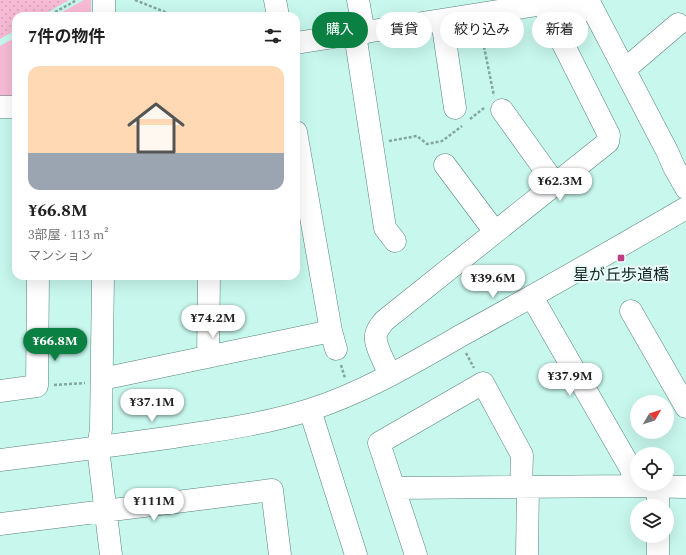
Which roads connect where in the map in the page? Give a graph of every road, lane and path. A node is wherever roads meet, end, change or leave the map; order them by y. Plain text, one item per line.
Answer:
1 (77, 0) edge
2 (104, 0) edge
3 (135, 0) edge
4 (275, 0) edge
5 (358, 0) edge
6 (577, 0) edge
7 (588, 0) edge
8 (550, 1) edge
9 (55, 12) dead end
10 (104, 12) edge
11 (162, 12) edge
12 (277, 12) edge
13 (358, 12) edge
14 (457, 12) edge
15 (440, 15) edge
16 (683, 25) edge
17 (368, 31) edge
18 (312, 40) edge
19 (300, 42) edge
20 (361, 48) edge
21 (451, 48) edge
22 (630, 65) dead end
23 (0, 107) edge
24 (12, 107) edge
25 (455, 108) dead end
26 (502, 110) dead end
27 (300, 154) edge
28 (445, 165) dead end
29 (555, 184) junction
30 (686, 188) edge
31 (686, 208) edge
32 (495, 232) junction
33 (395, 241) dead end
34 (38, 280) edge
35 (103, 280) edge
36 (210, 280) edge
37 (532, 297) junction
38 (631, 311) dead end
39 (208, 358) junction
40 (390, 375) junction
41 (96, 381) junction
42 (37, 386) junction
43 (0, 391) edge
44 (686, 406) edge
45 (310, 410) junction
46 (98, 448) junction
47 (0, 460) edge
48 (630, 467) edge
49 (630, 486) edge
50 (524, 487) junction
51 (686, 487) edge
52 (394, 488) junction
53 (647, 491) edge
54 (658, 496) edge
55 (106, 511) junction
56 (0, 524) edge
57 (658, 543) edge
58 (111, 555) edge
59 (280, 555) edge
60 (356, 555) edge
61 (416, 555) edge
62 (527, 555) edge
63 (658, 555) edge

1 - 9 path
2 - 10 street
3 - 11 path
4 - 12 street
5 - 13 street
6 - 8 street
7 - 30 street
8 - 14 street
8 - 29 street
15 - 17 street
16 - 22 street
18 - 19 street
20 - 33 street
21 - 25 street
23 - 24 street
26 - 29 street
27 - 39 street
28 - 32 street
29 - 32 street
31 - 37 street
32 - 40 street
34 - 42 street
35 - 41 street
36 - 39 street
37 - 40 street
37 - 48 street
38 - 44 street
39 - 41 street
40 - 45 street
41 - 42 path
41 - 46 street
42 - 43 street
45 - 46 street
45 - 60 street
46 - 47 street
46 - 55 street
49 - 50 street
50 - 52 street
50 - 52 street
50 - 62 street
51 - 54 street
52 - 61 street
53 - 54 street
55 - 56 street
55 - 58 street
55 - 59 street
57 - 63 street

